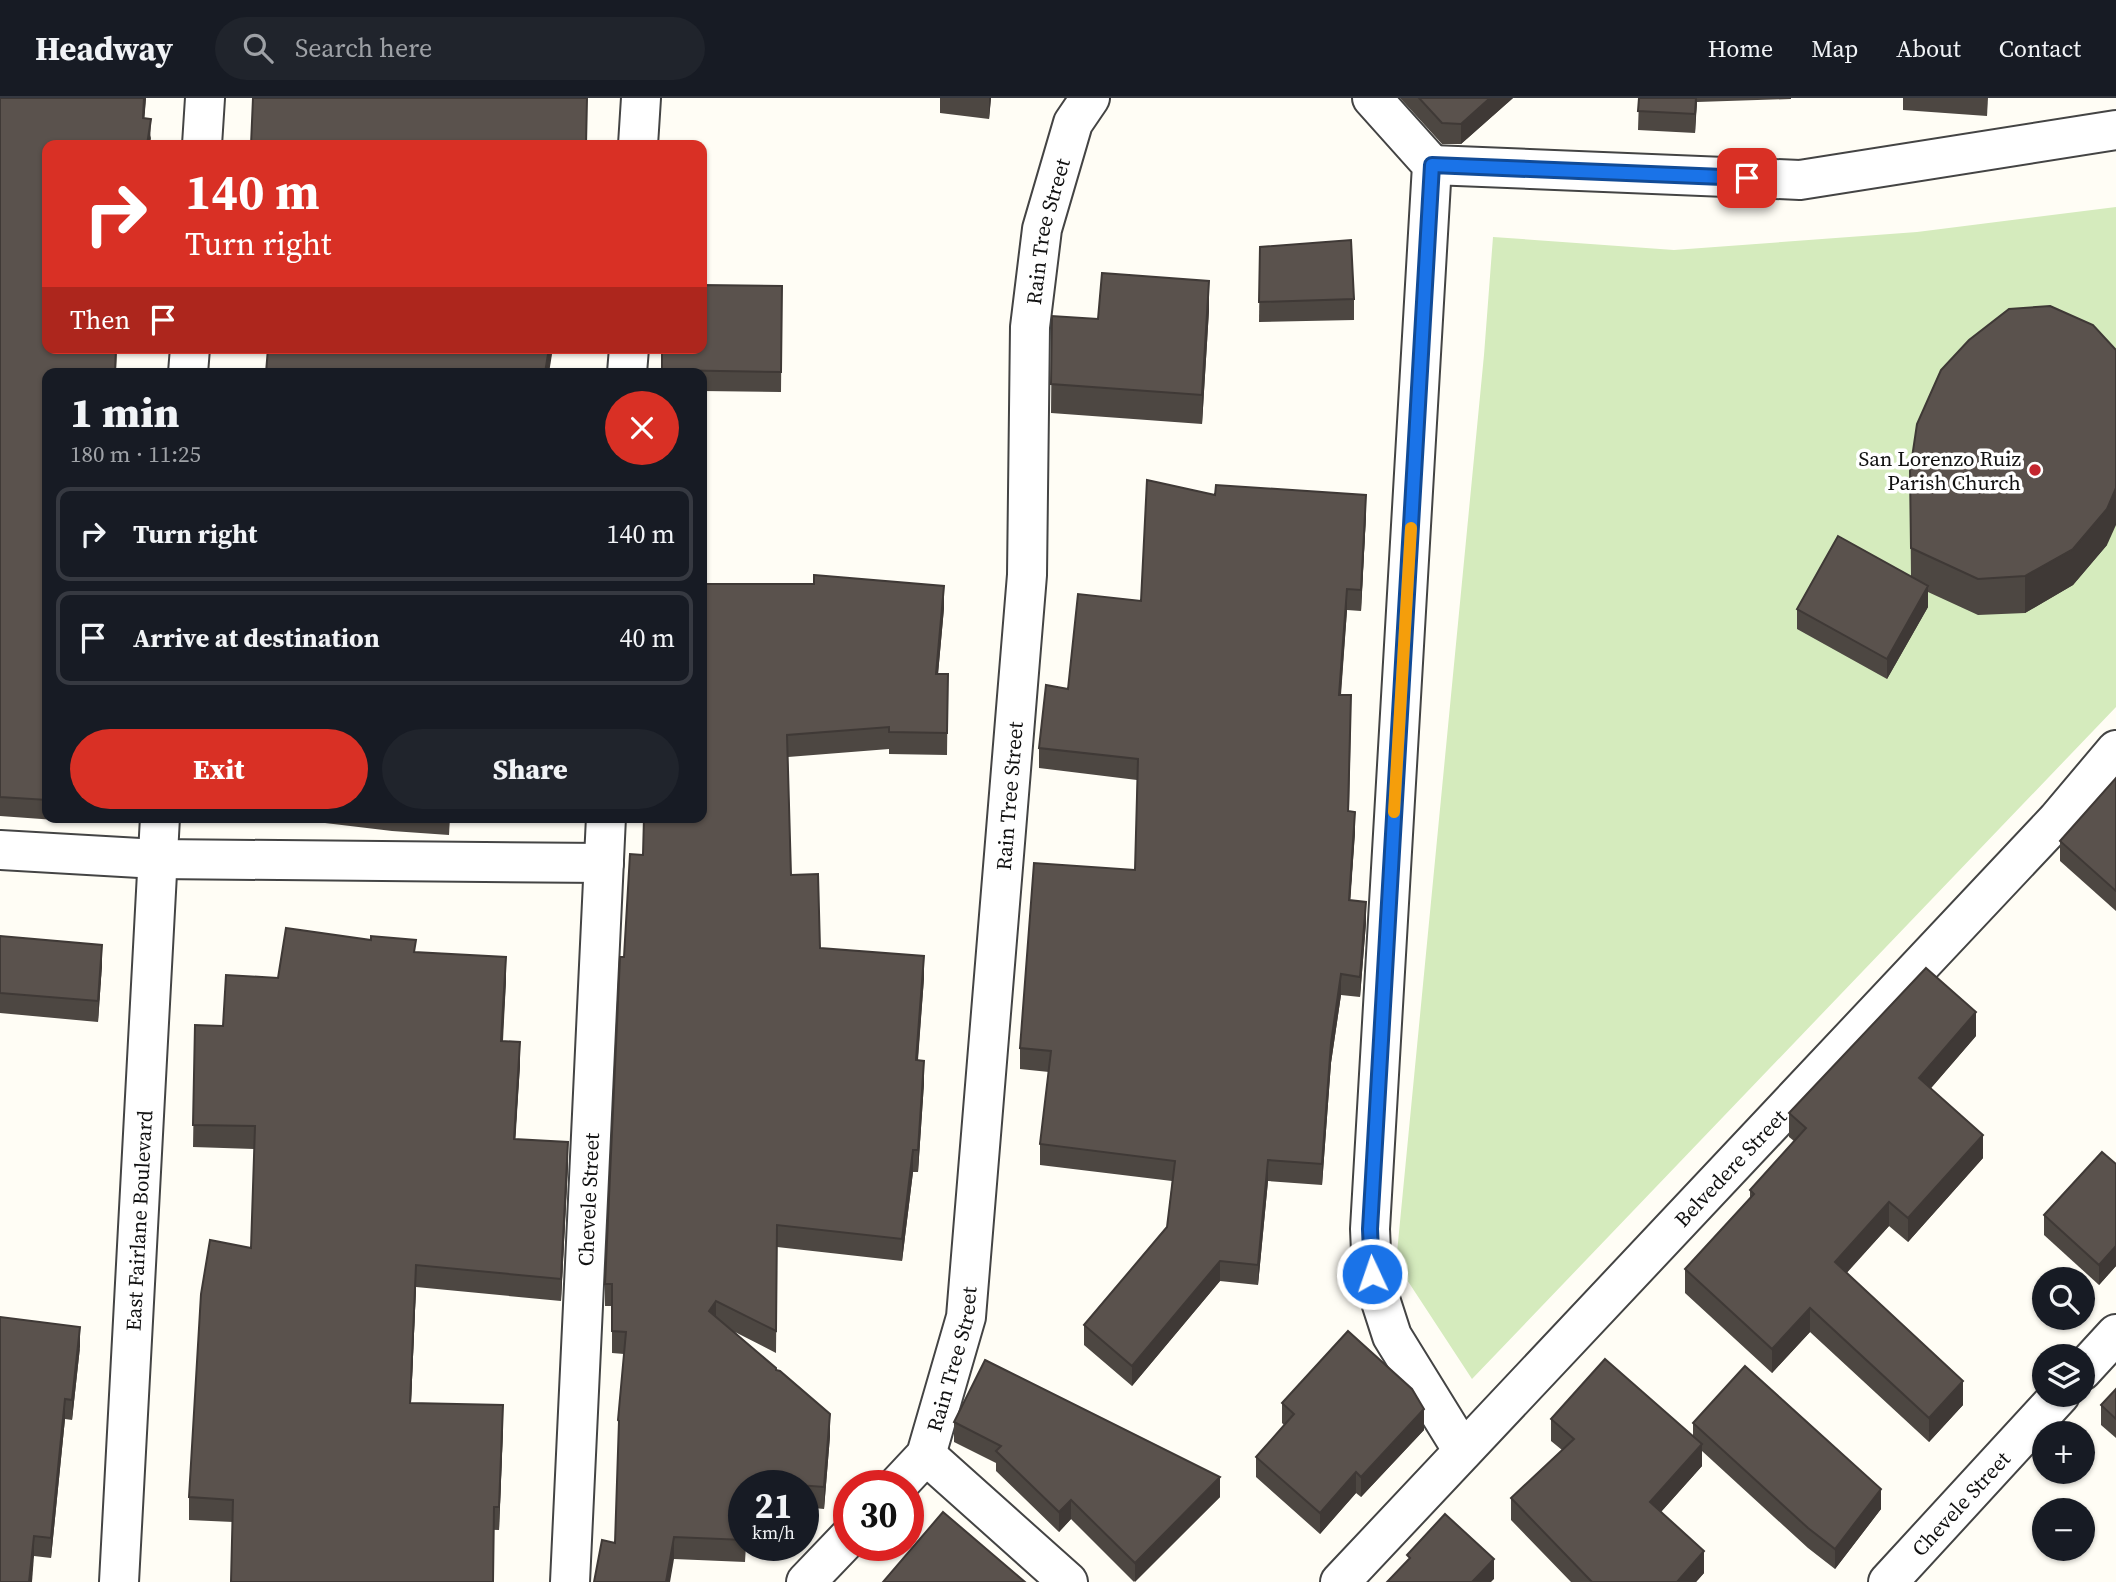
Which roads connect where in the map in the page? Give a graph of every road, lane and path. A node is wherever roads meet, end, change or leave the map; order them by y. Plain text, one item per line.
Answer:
1 (205, 98) edge
2 (640, 98) edge
3 (1090, 98) edge
4 (1371, 98) edge
5 (2116, 130) edge
6 (202, 140) edge
7 (638, 140) edge
8 (1432, 165) junction
9 (2116, 750) edge
10 (160, 823) edge
11 (606, 823) edge
12 (0, 850) edge
13 (157, 859) junction
14 (604, 863) junction
15 (2116, 1334) edge
16 (2095, 1357) edge
17 (2049, 1407) edge
18 (1462, 1451) junction
19 (926, 1455) junction
20 (912, 1470) edge
21 (833, 1554) edge
22 (120, 1582) edge
23 (570, 1582) edge
24 (806, 1582) edge
25 (1068, 1582) edge
26 (1340, 1582) edge
27 (1888, 1582) edge

1 - 6 street
2 - 7 street
3 - 19 street, Rain Tree Street
4 - 8 street
5 - 8 street
8 - 18 street
9 - 18 street, Belvedere Street
10 - 13 street, East Fairlane Boulevard
11 - 14 street, Chevele Street
12 - 13 street
13 - 14 street
13 - 22 street, East Fairlane Boulevard
14 - 23 street, Chevele Street
15 - 16 street
17 - 27 street, Chevele Street
18 - 26 street, Belvedere Street
19 - 20 street, Rain Tree Street
19 - 25 street
21 - 24 street

